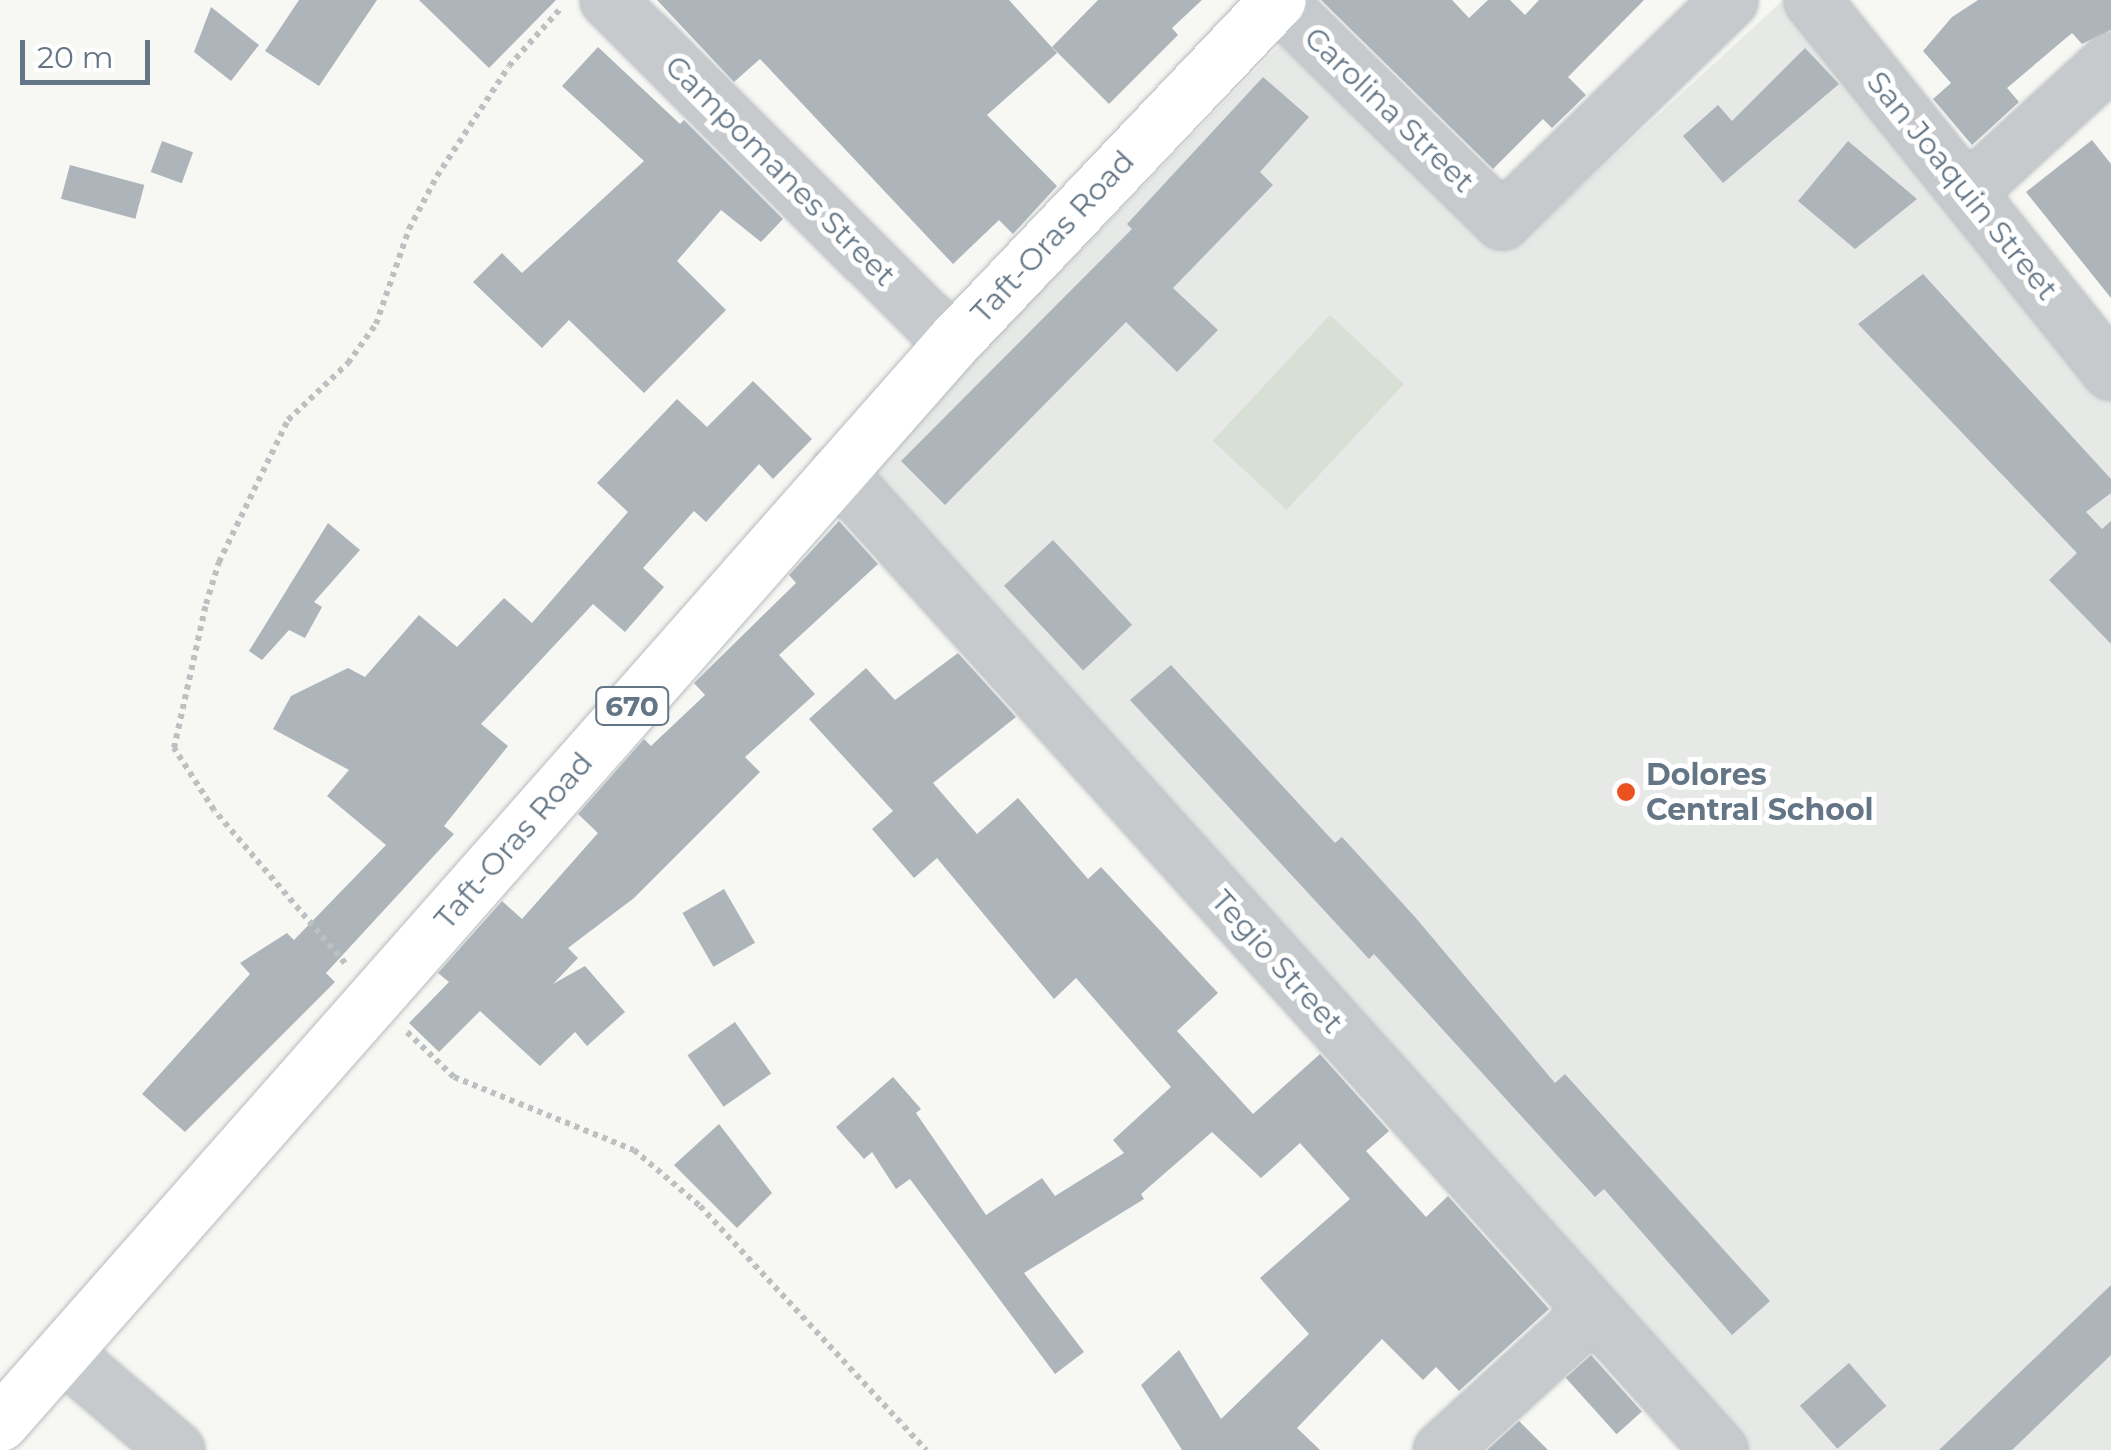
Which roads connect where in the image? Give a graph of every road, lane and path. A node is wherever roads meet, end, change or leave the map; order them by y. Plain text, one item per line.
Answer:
1 (568, 0) edge
2 (608, 0) edge
3 (1277, 0) edge
4 (1730, 0) edge
5 (1812, 0) edge
6 (2111, 60) edge
7 (1968, 192) junction
8 (952, 343) junction
9 (2111, 372) edge
10 (837, 472) junction
11 (375, 1000) junction
12 (1592, 1312) junction
13 (63, 1353) junction
14 (0, 1423) edge
15 (176, 1450) edge
16 (926, 1450) edge
17 (1441, 1450) edge
18 (1720, 1450) edge

1 - 11 path
2 - 8 street, Campomanes Street
3 - 4 street, Carolina Street
3 - 8 main road, Taft-Oras Road / 670
5 - 7 street, San Joaquin Street
6 - 7 street
7 - 9 street, San Joaquin Street
8 - 10 main road, Taft-Oras Road / 670
10 - 11 main road, Taft-Oras Road / 670
10 - 12 street, Tegio Street
11 - 13 main road, Taft-Oras Road / 670
11 - 16 path
12 - 17 street
12 - 18 street, Tegio Street
13 - 14 main road, Taft-Oras Road / 670
13 - 15 street

